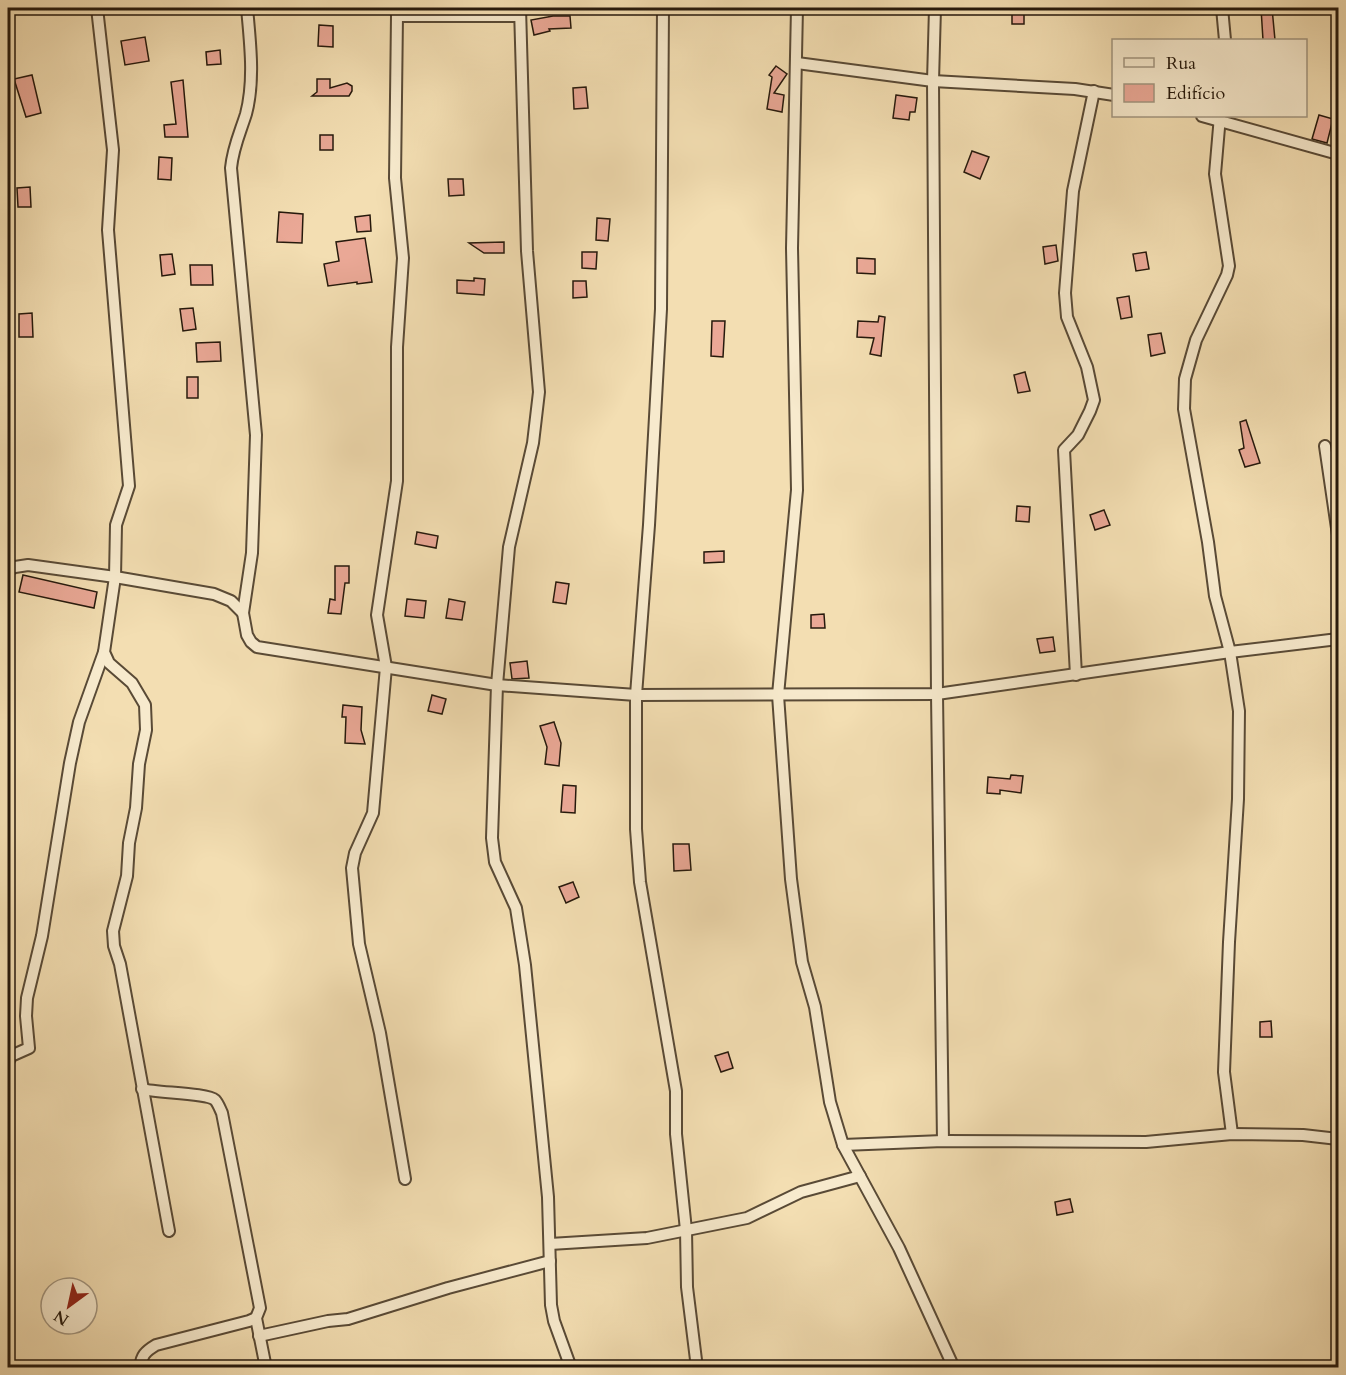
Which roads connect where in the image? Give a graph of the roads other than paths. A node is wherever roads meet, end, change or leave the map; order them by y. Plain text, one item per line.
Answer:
1 (97, 8) edge
2 (247, 8) edge
3 (663, 8) edge
4 (797, 8) edge
5 (935, 8) edge
6 (1222, 8) edge
7 (396, 12) edge
8 (519, 12) edge
9 (1225, 39) edge
10 (797, 63) junction
11 (933, 81) junction
12 (1094, 91) junction
13 (1112, 95) edge
14 (1219, 118) edge
15 (1338, 154) edge
16 (1325, 446) dead end
17 (1338, 535) edge
18 (8, 570) edge
19 (115, 577) junction
20 (243, 613) junction
21 (1338, 639) edge
22 (104, 652) junction
23 (1230, 652) junction
24 (386, 667) junction
25 (1076, 675) junction
26 (497, 685) junction
27 (937, 694) junction
28 (636, 695) junction
29 (778, 695) junction
30 (8, 1062) edge
31 (142, 1089) junction
32 (1232, 1134) junction
33 (1338, 1139) edge
34 (943, 1141) junction
35 (843, 1146) junction
36 (860, 1176) junction
37 (405, 1179) dead end
38 (686, 1230) junction
39 (169, 1231) dead end
40 (550, 1244) junction
41 (550, 1261) junction
42 (255, 1318) junction
43 (259, 1336) junction
44 (141, 1368) edge
45 (266, 1368) edge
46 (571, 1368) edge
47 (697, 1368) edge
48 (954, 1368) edge

1 - 19 street
2 - 20 street
3 - 28 street
4 - 10 street
5 - 11 street
6 - 9 street
7 - 8 street
7 - 24 street
8 - 26 street
10 - 11 street
10 - 29 street
11 - 12 street
11 - 27 street
12 - 13 street
12 - 25 street
14 - 15 street
14 - 23 street
16 - 17 street
18 - 19 street
19 - 20 street
19 - 22 street
20 - 24 street
21 - 23 street
22 - 30 street
22 - 31 street
23 - 25 street
23 - 32 street
24 - 26 street
24 - 37 street
25 - 27 street
26 - 28 street
26 - 40 street
27 - 29 street
27 - 34 street
28 - 29 street
28 - 38 street
29 - 35 street
31 - 39 street
31 - 42 street
32 - 33 street
32 - 34 street
34 - 35 street
35 - 36 street
36 - 38 street
36 - 48 street
38 - 40 street
38 - 47 street
40 - 41 street
41 - 43 street
41 - 46 street
42 - 43 street
42 - 44 street
43 - 45 street

